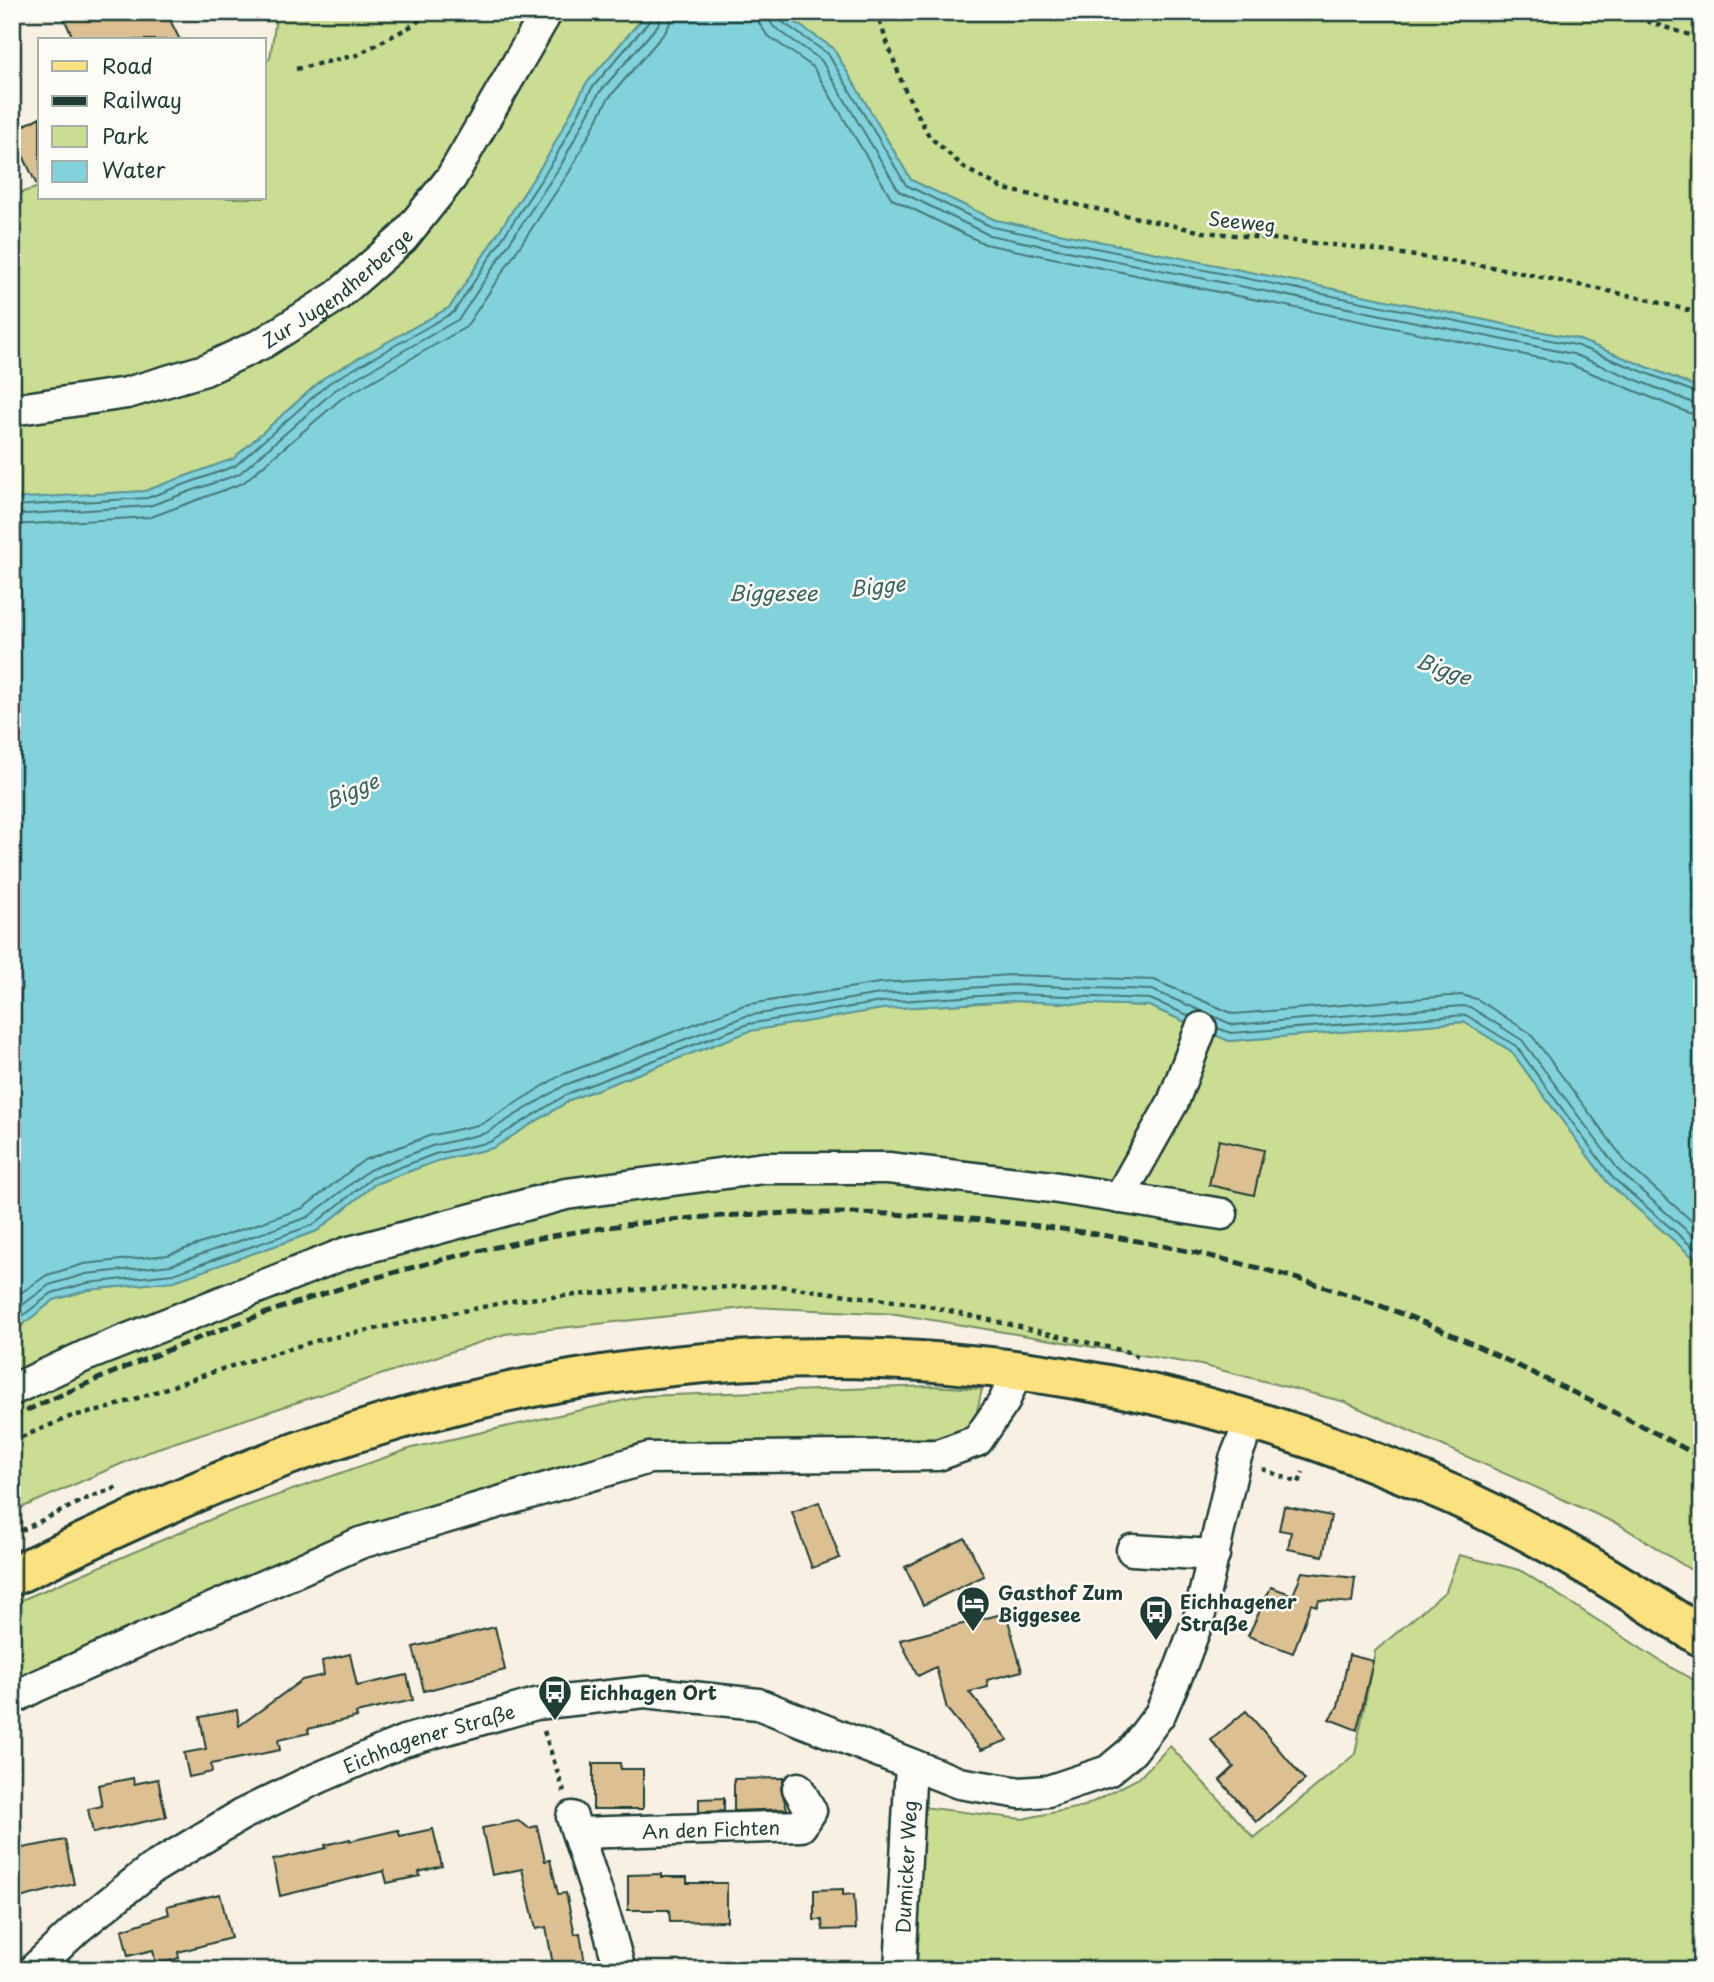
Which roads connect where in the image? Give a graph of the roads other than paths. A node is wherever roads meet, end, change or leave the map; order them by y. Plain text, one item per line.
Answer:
1 (547, 12) edge
2 (12, 410) edge
3 (1201, 1028) dead end
4 (1119, 1198) junction
5 (1222, 1214) dead end
6 (1018, 1368) junction
7 (12, 1390) edge
8 (1251, 1419) junction
9 (1132, 1550) dead end
10 (1213, 1555) junction
11 (12, 1576) edge
12 (1702, 1637) edge
13 (12, 1699) edge
14 (911, 1765) junction
15 (799, 1788) dead end
16 (33, 1970) edge
17 (620, 1970) edge
18 (900, 1970) edge

1 - 2 street, Zur Jugendherberge
3 - 4 street
4 - 5 street
4 - 7 street
6 - 8 main road
6 - 11 main road
6 - 13 street
8 - 10 street, Eichhagener Straße
8 - 12 main road
9 - 10 street
10 - 14 street, Eichhagener Straße
14 - 16 street, Eichhagener Straße
14 - 18 street, Dumicker Weg
15 - 17 street, An den Fichten

